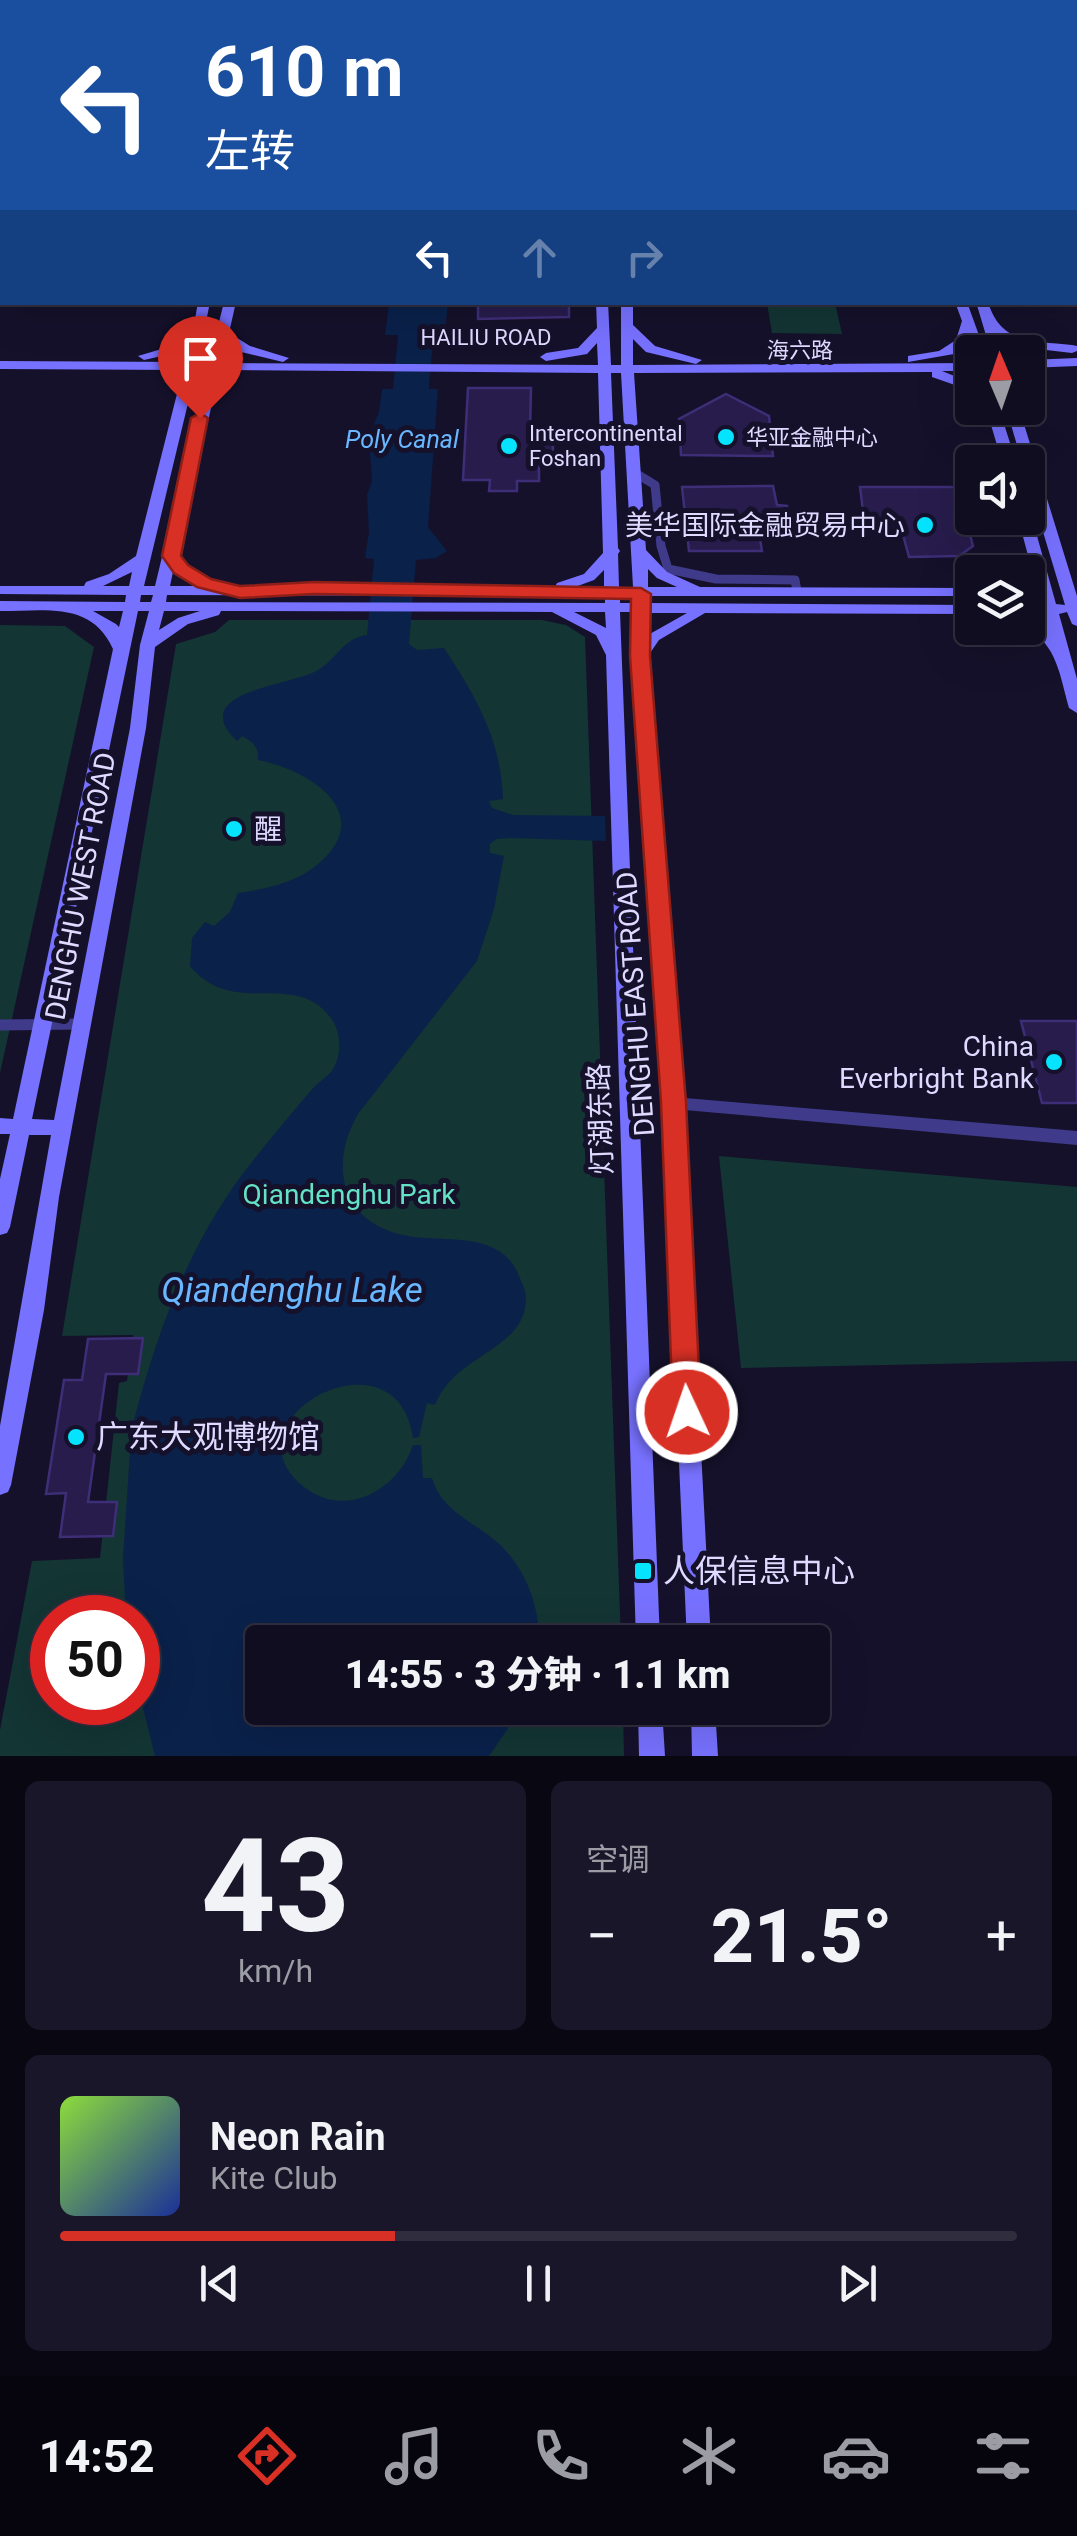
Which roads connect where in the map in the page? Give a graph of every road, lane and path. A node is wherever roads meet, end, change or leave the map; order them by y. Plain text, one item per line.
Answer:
1 (203, 305) edge
2 (229, 305) edge
3 (602, 305) edge
4 (628, 305) edge
5 (962, 305) edge
6 (983, 305) edge
7 (988, 320) junction
8 (968, 321) junction
9 (604, 328) junction
10 (629, 328) junction
11 (198, 334) junction
12 (222, 334) junction
13 (973, 335) edge
14 (992, 335) edge
15 (1045, 354) edge
16 (1075, 355) edge
17 (0, 357) edge
18 (955, 359) edge
19 (133, 361) junction
20 (1045, 361) edge
21 (192, 362) junction
22 (214, 362) junction
23 (543, 362) junction
24 (282, 363) junction
25 (605, 363) junction
26 (628, 364) junction
27 (912, 364) junction
28 (697, 365) junction
29 (0, 366) edge
30 (955, 366) edge
31 (1045, 366) edge
32 (955, 380) edge
33 (605, 392) junction
34 (630, 393) junction
35 (182, 394) junction
36 (206, 394) junction
37 (605, 410) junction
38 (632, 410) junction
39 (1017, 425) edge
40 (636, 474) junction
41 (613, 550) junction
42 (639, 552) junction
43 (172, 556) junction
44 (1058, 556) junction
45 (143, 558) junction
46 (1077, 573) edge
47 (1045, 584) edge
48 (0, 590) edge
49 (797, 591) junction
50 (955, 592) edge
51 (66, 598) junction
52 (133, 598) junction
53 (161, 598) junction
54 (539, 598) junction
55 (240, 600) junction
56 (614, 600) junction
57 (1045, 600) edge
58 (641, 601) junction
59 (715, 602) junction
60 (1050, 602) junction
61 (1045, 604) edge
62 (0, 606) edge
63 (1075, 606) edge
64 (955, 609) edge
65 (1045, 633) edge
66 (148, 645) junction
67 (121, 649) junction
68 (1061, 653) junction
69 (614, 656) junction
70 (640, 656) junction
71 (1077, 708) edge
72 (82, 1024) junction
73 (0, 1025) edge
74 (41, 1025) junction
75 (673, 1102) junction
76 (9, 1127) edge
77 (62, 1128) junction
78 (1077, 1138) edge
79 (0, 1227) edge
80 (0, 1484) edge
81 (647, 1625) edge
82 (698, 1625) edge
83 (651, 1725) edge
84 (703, 1725) edge
85 (652, 1756) edge
86 (705, 1756) edge

1 - 11 main road, DENGHU WEST ROAD
2 - 12 main road, DENGHU WEST ROAD
3 - 9 main road
4 - 10 main road, DENGHU EAST ROAD
5 - 8 main road
6 - 7 main road
7 - 14 main road
7 - 16 main road
8 - 13 main road
8 - 27 main road
9 - 23 main road
9 - 25 main road
10 - 26 main road, DENGHU EAST ROAD
10 - 28 main road
11 - 19 main road
11 - 21 main road, DENGHU WEST ROAD
12 - 22 main road, DENGHU WEST ROAD
12 - 24 main road
15 - 16 main road
16 - 20 main road
16 - 31 main road
17 - 19 main road, HAILIU ROAD
18 - 27 main road
19 - 21 main road, HAILIU ROAD
19 - 29 main road, HAILIU ROAD
19 - 35 main road
21 - 22 main road, HAILIU ROAD
21 - 35 main road, DENGHU WEST ROAD
22 - 24 main road, HAILIU ROAD
22 - 36 main road, DENGHU WEST ROAD
23 - 24 main road, HAILIU ROAD
23 - 25 main road, HAILIU ROAD
23 - 37 main road
24 - 36 main road
25 - 26 main road, HAILIU ROAD
25 - 33 main road
26 - 28 main road, 海六路
26 - 34 main road, DENGHU EAST ROAD
27 - 28 main road, 海六路
27 - 30 main road, 海六路
27 - 32 main road
28 - 38 main road
33 - 34 main road
33 - 37 main road
34 - 38 main road, DENGHU EAST ROAD
35 - 45 main road, DENGHU WEST ROAD
36 - 43 main road, DENGHU WEST ROAD
37 - 41 main road
38 - 40 main road, DENGHU EAST ROAD
39 - 44 main road
40 - 42 main road, DENGHU EAST ROAD
40 - 49 street
41 - 54 main road
41 - 56 main road
42 - 58 main road, DENGHU EAST ROAD
42 - 59 main road
43 - 53 main road, DENGHU WEST ROAD
43 - 55 main road
44 - 46 main road
44 - 63 main road
45 - 51 main road
45 - 52 main road, DENGHU WEST ROAD
47 - 60 main road
48 - 51 main road
49 - 50 main road
49 - 59 main road
51 - 52 main road
51 - 62 main road
51 - 67 main road
52 - 53 main road
52 - 67 main road, DENGHU WEST ROAD
53 - 55 main road
53 - 66 main road, DENGHU WEST ROAD
54 - 55 main road
54 - 55 main road
54 - 56 main road
54 - 69 main road
55 - 66 main road
56 - 58 main road
56 - 69 main road, 灯湖东路
57 - 60 main road
58 - 59 main road
58 - 70 main road, DENGHU EAST ROAD
59 - 64 main road
59 - 70 main road
60 - 61 main road
60 - 63 main road
60 - 68 main road
65 - 68 main road
66 - 72 main road, DENGHU WEST ROAD
67 - 74 main road, DENGHU WEST ROAD
68 - 71 main road
69 - 81 main road, 灯湖东路
70 - 75 main road, DENGHU EAST ROAD
72 - 74 street
72 - 77 main road, DENGHU WEST ROAD
73 - 74 street
74 - 76 main road, DENGHU WEST ROAD
75 - 78 street
75 - 82 main road, DENGHU EAST ROAD
76 - 77 main road
76 - 79 main road, DENGHU WEST ROAD
77 - 80 main road, DENGHU WEST ROAD
83 - 85 main road
84 - 86 main road

